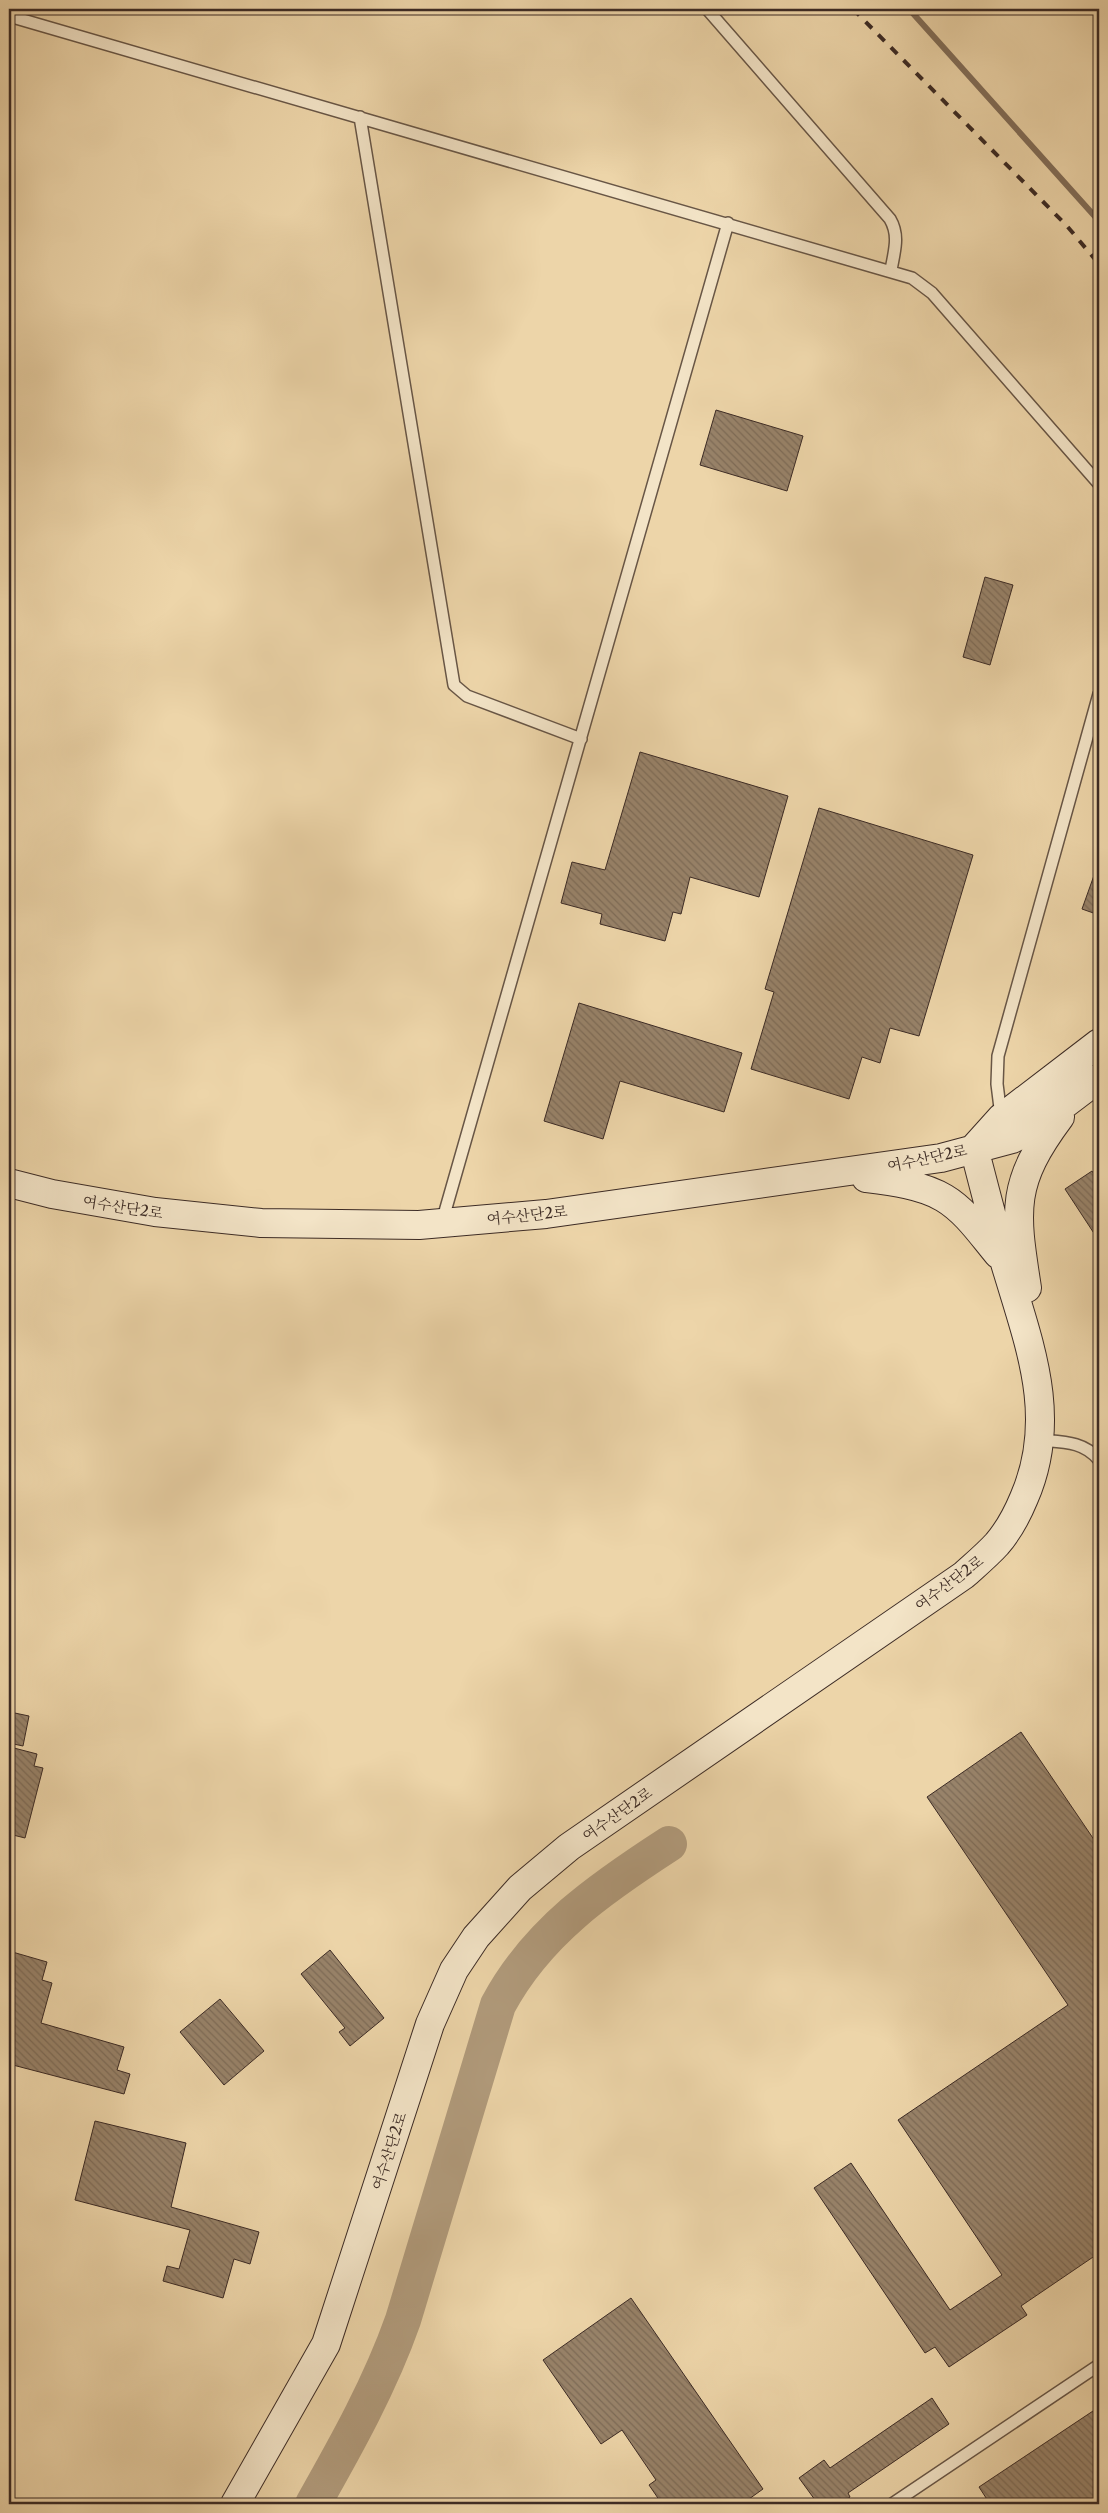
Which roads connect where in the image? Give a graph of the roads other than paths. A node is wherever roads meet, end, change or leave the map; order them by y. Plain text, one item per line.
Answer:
1 (708, 9) edge
2 (9, 16) edge
3 (360, 117) junction
4 (728, 223) junction
5 (891, 270) junction
6 (1099, 484) edge
7 (1099, 694) edge
8 (581, 739) junction
9 (1099, 1043) edge
10 (1099, 1078) edge
11 (1072, 1101) junction
12 (1001, 1118) junction
13 (974, 1148) junction
14 (837, 1174) junction
15 (9, 1183) edge
16 (442, 1224) junction
17 (1004, 1261) junction
18 (1027, 1334) junction
19 (1040, 1440) junction
20 (1099, 1460) edge
21 (1099, 2365) edge
22 (235, 2504) edge
23 (892, 2504) edge

1 - 5 lane
2 - 3 lane
3 - 4 lane
3 - 8 lane
4 - 5 lane
4 - 8 lane
5 - 6 lane
7 - 12 lane
8 - 16 lane
9 - 12 street
10 - 11 street
11 - 13 street
11 - 18 street
12 - 13 street
13 - 14 street, 여수산단2로
13 - 17 street, 여수산단2로
14 - 16 street, 여수산단2로
14 - 17 street
15 - 16 street, 여수산단2로
17 - 18 street, 여수산단2로
18 - 19 street, 여수산단2로
19 - 20 lane
19 - 22 street, 여수산단2로
21 - 23 lane

